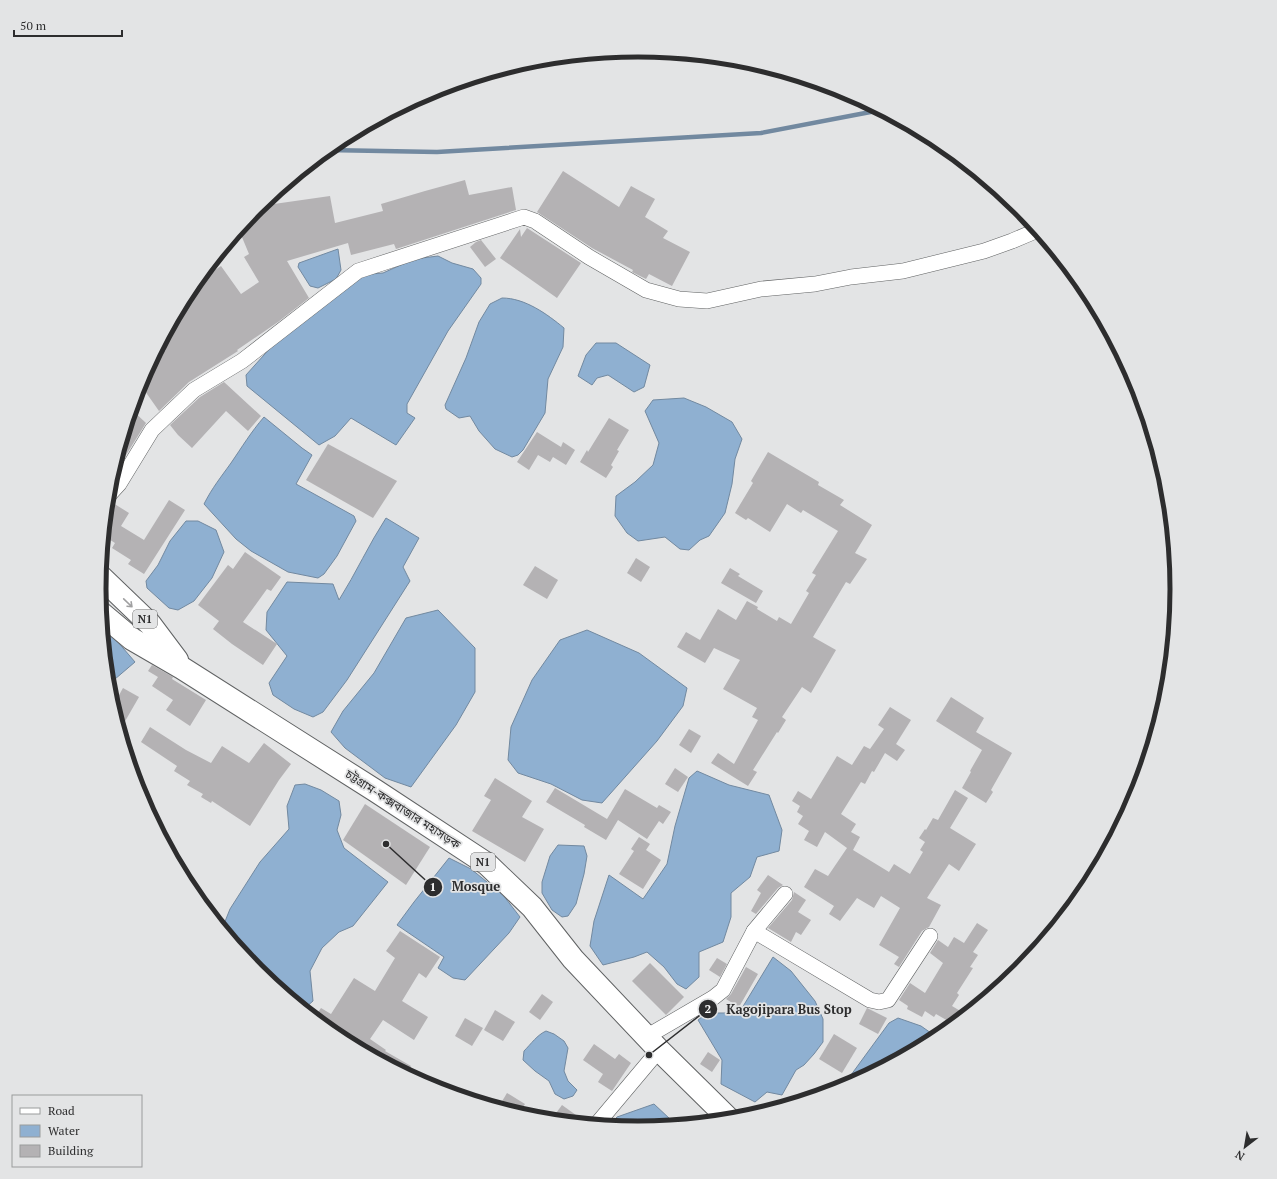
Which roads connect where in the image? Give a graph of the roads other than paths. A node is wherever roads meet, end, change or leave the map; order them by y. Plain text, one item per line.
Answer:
1 (1033, 232) edge
2 (116, 488) edge
3 (106, 582) edge
4 (107, 618) edge
5 (182, 668) junction
6 (785, 894) dead end
7 (754, 930) junction
8 (930, 936) dead end
9 (652, 1044) junction
10 (724, 1115) edge
11 (599, 1120) edge

1 - 2 street
3 -> 5 highway, চট্টগ্রাম-কক্সবাজার মহাসড়ক / N1
4 - 5 highway, চট্টগ্রাম-কক্সবাজার মহাসড়ক / N1
5 - 9 highway, চট্টগ্রাম-কক্সবাজার মহাসড়ক / N1
6 - 7 street
7 - 8 street
7 - 9 street
9 - 10 highway, চট্টগ্রাম-কক্সবাজার মহাসড়ক / N1
9 - 11 street

